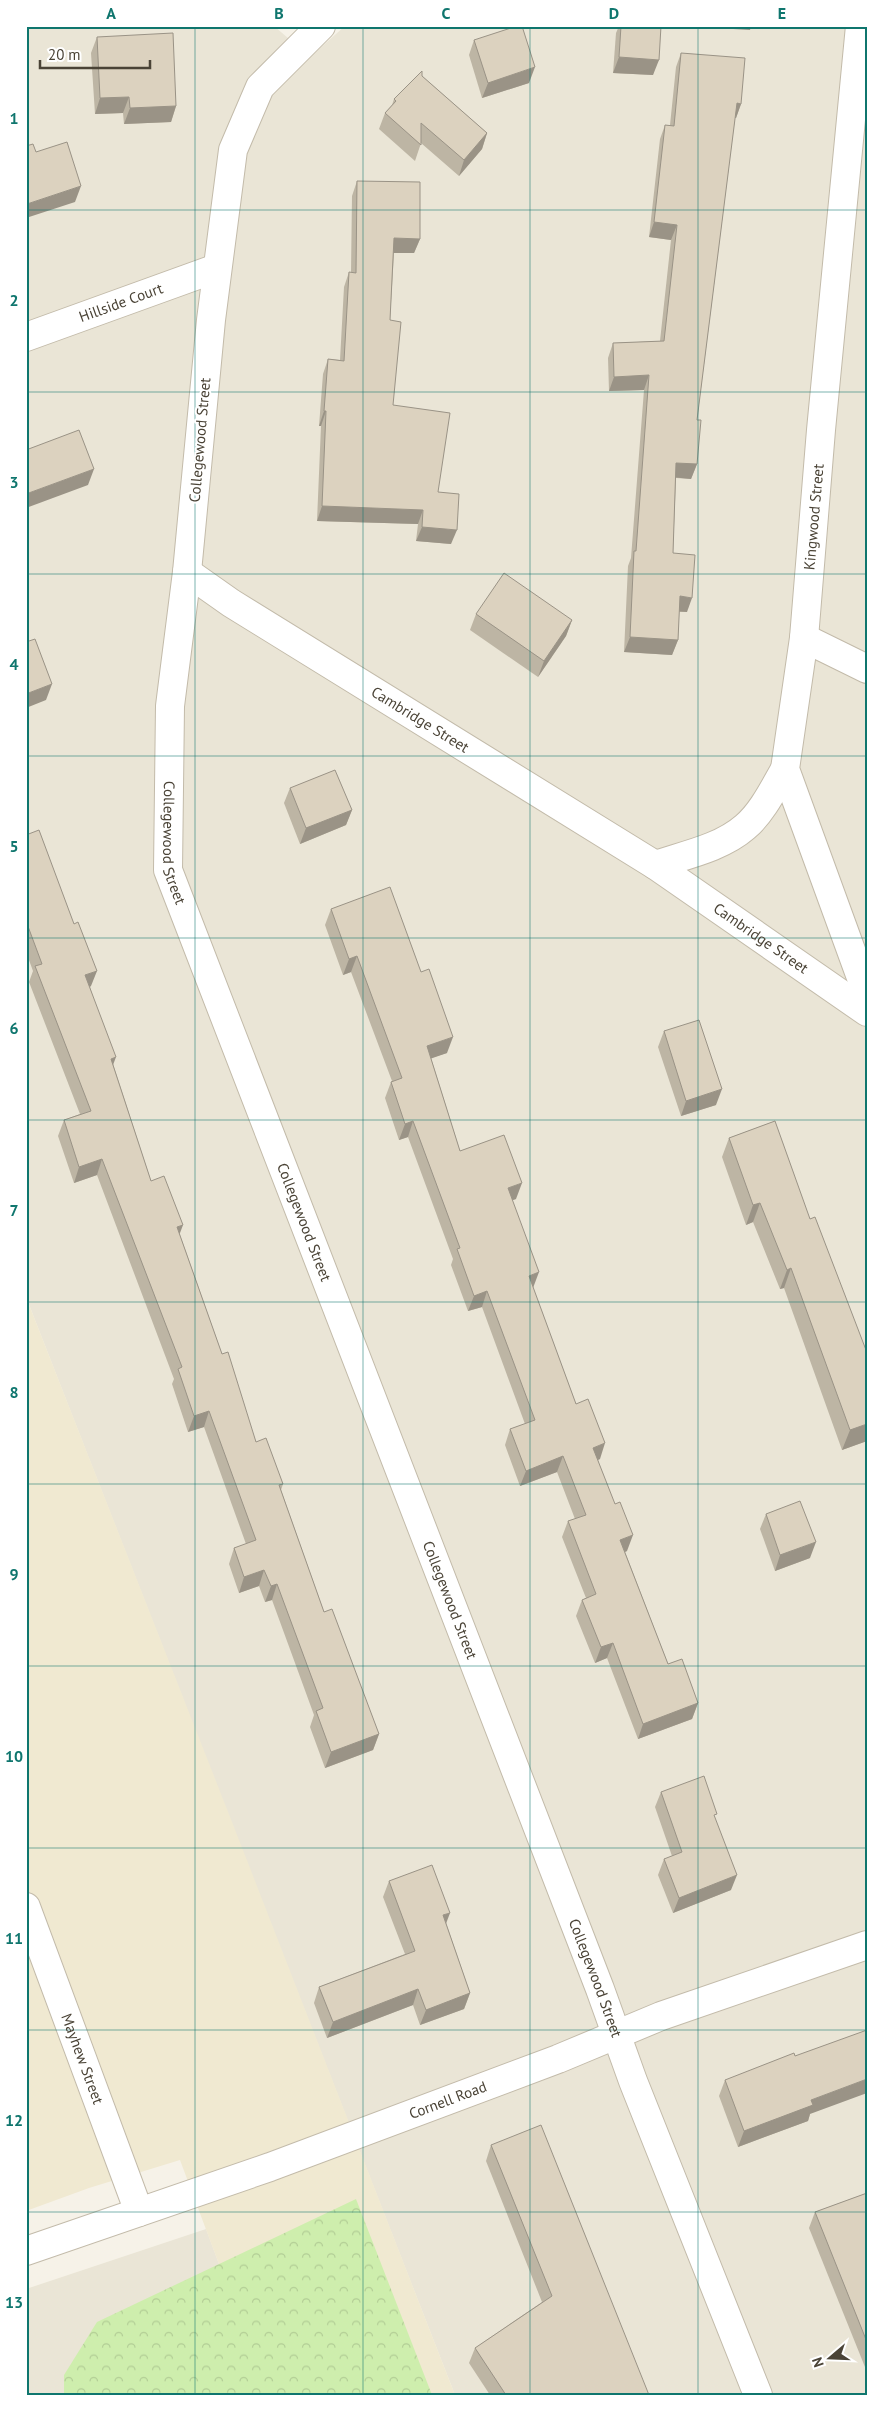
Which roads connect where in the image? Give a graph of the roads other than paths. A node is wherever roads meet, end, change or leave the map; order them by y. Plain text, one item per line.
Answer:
1 (321, 26) edge
2 (860, 26) edge
3 (858, 136) edge
4 (217, 268) junction
5 (26, 337) edge
6 (187, 572) junction
7 (804, 638) junction
8 (867, 669) edge
9 (785, 769) junction
10 (655, 865) junction
11 (867, 994) edge
12 (867, 1012) edge
13 (26, 1907) edge
14 (867, 1945) edge
15 (616, 2036) junction
16 (140, 2212) junction
17 (26, 2251) edge
18 (758, 2395) edge

1 - 4 street, Collegewood Street
2 - 3 street, Kingwood Street
3 - 7 street, Kingwood Street
4 - 5 street, Hillside Court
4 - 6 street, Collegewood Street
6 - 10 street, Cambridge Street
6 - 15 street, Collegewood Street
7 - 8 street
7 - 9 street, Kingwood Street
9 - 10 street
9 - 11 street, Kingwood Street
10 - 12 street, Cambridge Street
13 - 16 street, Mayhew Street
14 - 15 street, Cornell Road
15 - 16 street, Cornell Road
15 - 18 street, Collegewood Street
16 - 17 street, Cornell Road

